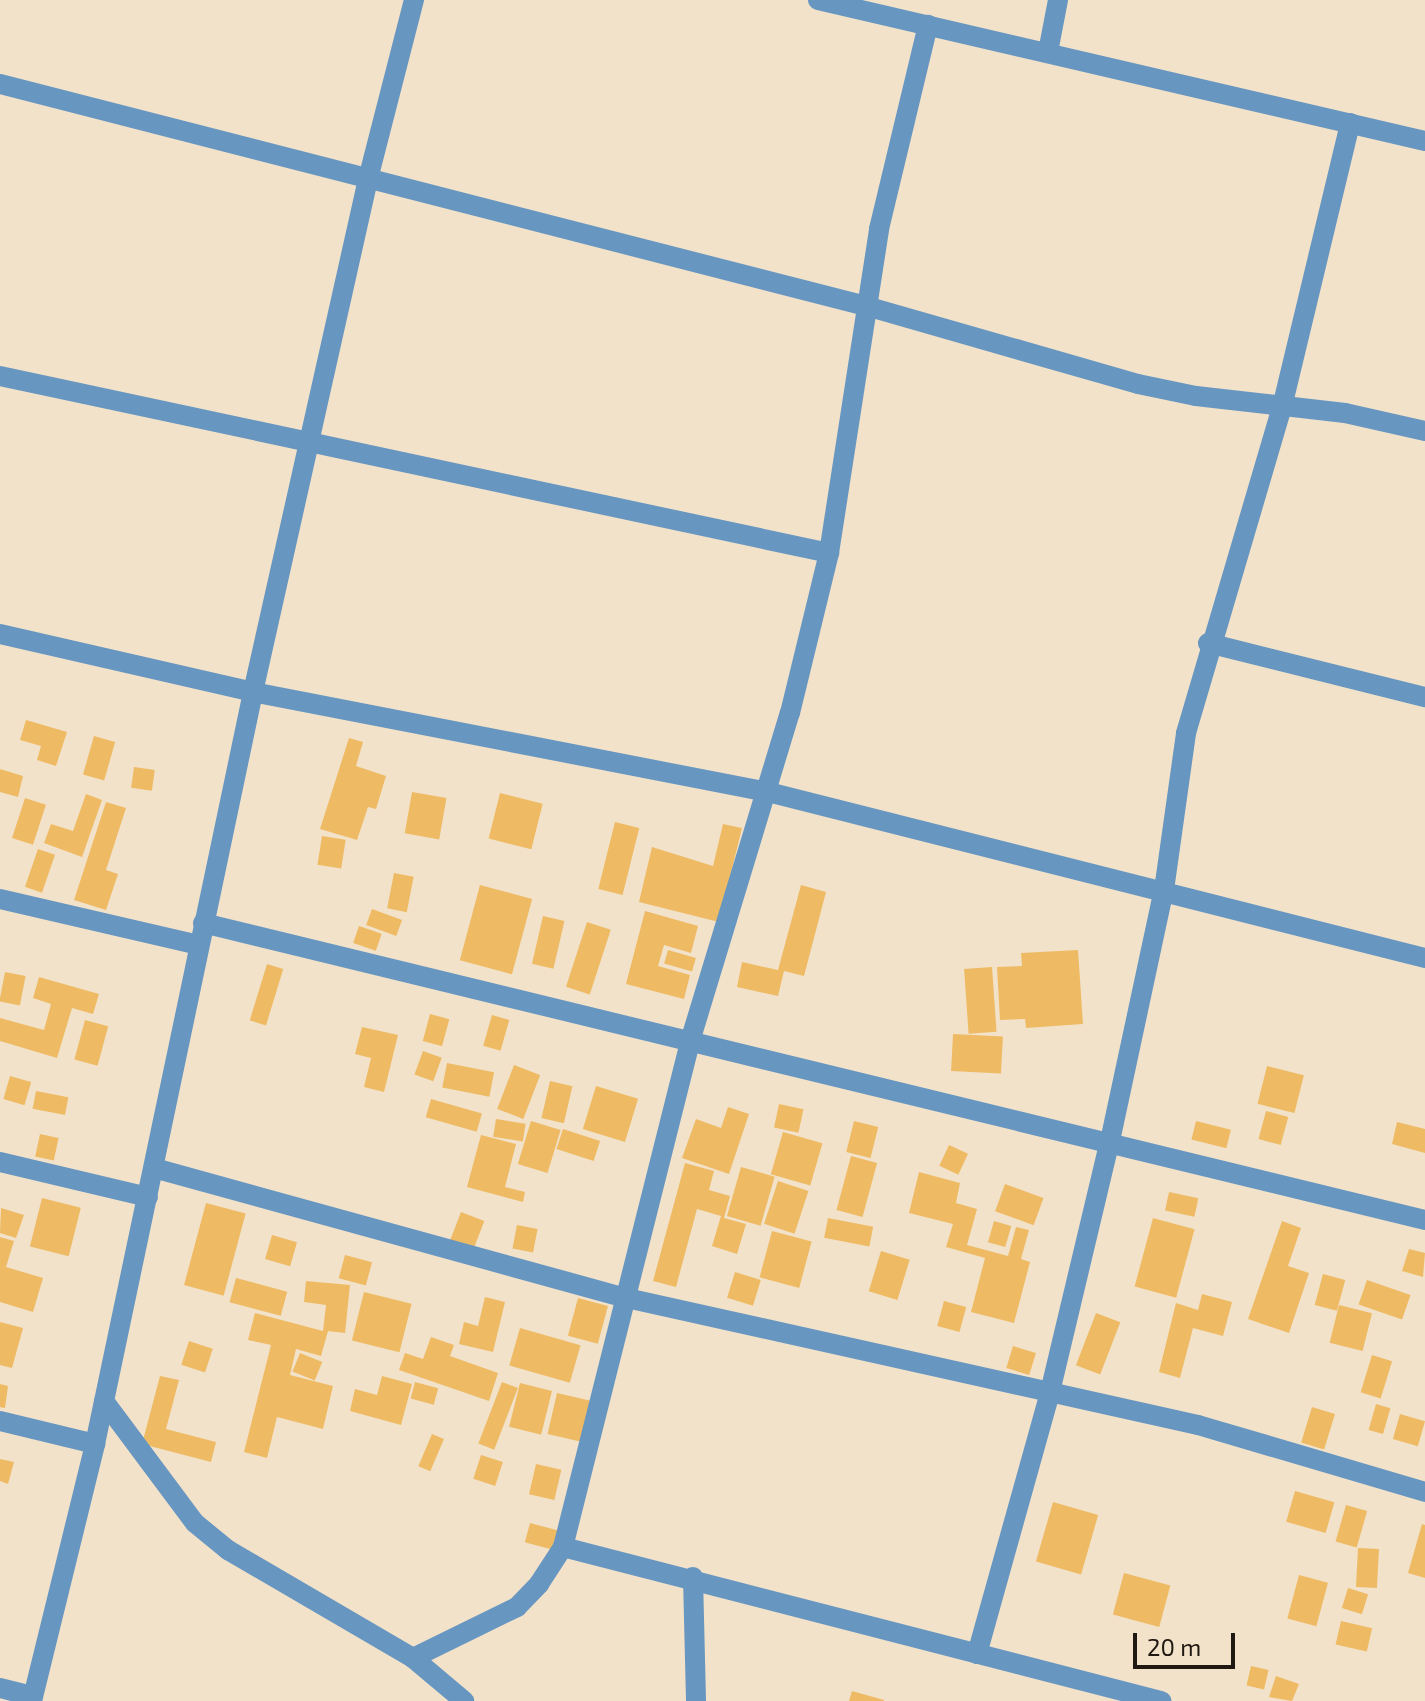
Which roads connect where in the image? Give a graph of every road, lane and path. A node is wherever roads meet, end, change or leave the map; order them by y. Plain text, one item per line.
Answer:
1 (414, 0) edge
2 (818, 0) edge
3 (1058, 0) edge
4 (928, 25) junction
5 (1048, 52) junction
6 (0, 84) edge
7 (1350, 123) junction
8 (1425, 141) edge
9 (368, 179) junction
10 (866, 306) junction
11 (0, 376) edge
12 (1283, 403) junction
13 (1425, 431) edge
14 (310, 442) junction
15 (829, 553) junction
16 (0, 634) edge
17 (1208, 643) junction
18 (253, 692) junction
19 (1425, 697) edge
20 (768, 792) junction
21 (1164, 890) junction
22 (0, 899) edge
23 (203, 923) junction
24 (199, 945) junction
25 (1425, 958) edge
26 (691, 1038) junction
27 (1110, 1141) junction
28 (0, 1162) edge
29 (154, 1168) junction
30 (148, 1197) junction
31 (1425, 1220) edge
32 (622, 1297) junction
33 (1050, 1392) junction
34 (104, 1401) junction
35 (0, 1421) edge
36 (95, 1444) junction
37 (1425, 1492) edge
38 (563, 1547) junction
39 (693, 1577) junction
40 (977, 1654) junction
41 (413, 1658) junction
42 (0, 1688) edge
43 (32, 1698) edge
44 (464, 1701) edge
45 (696, 1701) edge
46 (1161, 1701) edge

1 - 9 street
2 - 4 street
3 - 5 street
4 - 5 street
4 - 10 street
5 - 7 street
6 - 9 street
7 - 8 street
7 - 12 street
9 - 10 street
9 - 14 street
10 - 12 street
10 - 15 street
11 - 14 street
12 - 13 street
12 - 17 street
14 - 15 street
14 - 18 street
15 - 20 street
16 - 18 street
17 - 19 street
17 - 21 street
18 - 20 street
18 - 23 street
20 - 21 street
20 - 26 street
21 - 25 street
21 - 27 street
22 - 24 street
23 - 24 street
23 - 26 street
24 - 29 street
26 - 27 street
26 - 32 street
27 - 31 street
27 - 33 street
28 - 30 street
29 - 30 street
29 - 32 street
30 - 34 street
32 - 33 street
32 - 38 street
33 - 37 street
33 - 40 street
34 - 36 street
34 - 41 street
35 - 36 street
36 - 43 street
38 - 39 street
38 - 41 street
39 - 40 street
39 - 45 street
40 - 46 street
41 - 44 street
42 - 43 street

